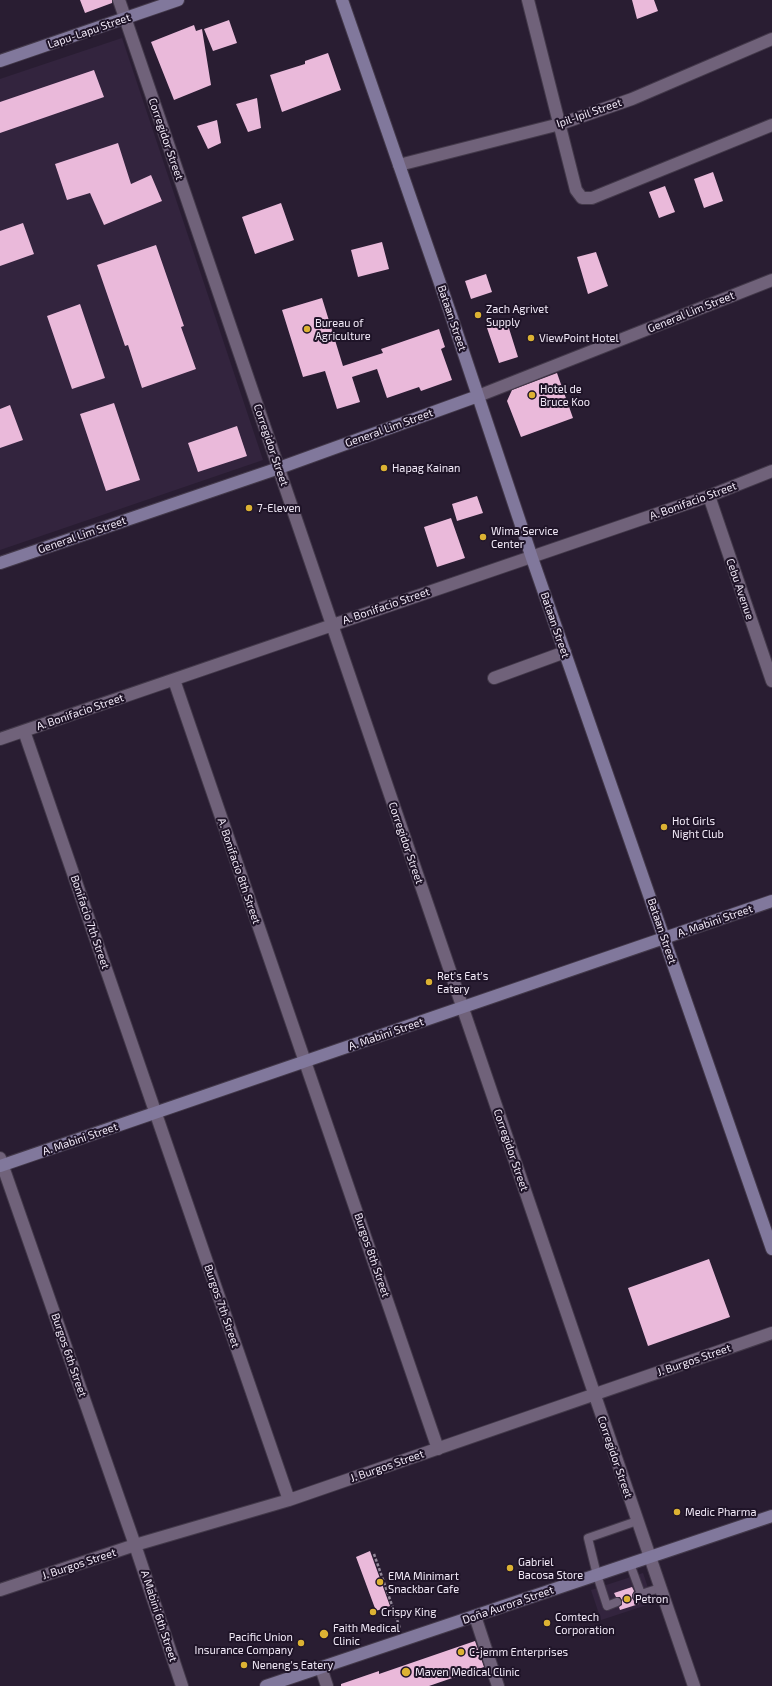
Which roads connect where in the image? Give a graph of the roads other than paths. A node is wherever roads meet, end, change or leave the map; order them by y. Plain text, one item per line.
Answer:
1 (119, 0) edge
2 (178, 0) edge
3 (342, 0) edge
4 (528, 0) edge
5 (125, 18) junction
6 (772, 39) edge
7 (0, 61) edge
8 (560, 124) junction
9 (772, 125) edge
10 (399, 165) junction
11 (772, 280) edge
12 (478, 396) junction
13 (278, 468) junction
14 (772, 471) edge
15 (709, 496) junction
16 (532, 558) junction
17 (0, 563) edge
18 (332, 625) junction
19 (565, 652) junction
20 (494, 678) dead end
21 (174, 680) junction
22 (772, 681) edge
23 (24, 731) junction
24 (0, 739) edge
25 (772, 901) edge
26 (664, 939) junction
27 (463, 1008) junction
28 (305, 1062) junction
29 (156, 1113) junction
30 (1, 1163) edge
31 (772, 1249) edge
32 (772, 1333) edge
33 (594, 1395) junction
34 (438, 1449) junction
35 (289, 1500) junction
36 (772, 1516) edge
37 (637, 1521) junction
38 (136, 1545) junction
39 (650, 1557) junction
40 (630, 1564) junction
41 (597, 1575) junction
42 (660, 1588) junction
43 (0, 1590) edge
44 (617, 1602) dead end
45 (474, 1616) junction
46 (321, 1668) junction
47 (182, 1686) edge
48 (266, 1686) edge
49 (327, 1686) edge
50 (498, 1686) edge
51 (694, 1686) edge

1 - 5 street, Corregidor Street
2 - 5 street, Lapu-Lapu Street
3 - 10 street, Bataan Street
4 - 8 street
5 - 7 street, Lapu-Lapu Street
5 - 13 street, Corregidor Street
6 - 8 street, Ipil-Ipil Street
8 - 9 street
8 - 10 street, Ipil-Ipil Street
10 - 12 street, Bataan Street
11 - 12 street, General Lim Street
12 - 13 street, General Lim Street
12 - 16 street, Bataan Street
13 - 17 street, General Lim Street
13 - 18 street, Corregidor Street
14 - 15 street, A. Bonifacio Street
15 - 16 street, A. Bonifacio Street
15 - 22 street, Cebu Avenue
16 - 18 street, A. Bonifacio Street
16 - 19 street, Bataan Street
18 - 21 street, A. Bonifacio Street
18 - 27 street, Corregidor Street
19 - 20 street
19 - 26 street, Bataan Street
21 - 23 street, A. Bonifacio Street
21 - 28 street, A. Bonifacio 8th Street
23 - 24 street, A. Bonifacio Street
23 - 29 street, Bonifacio 7th Street
25 - 26 street, A. Mabini Street
26 - 27 street, A. Mabini Street
26 - 31 street, Bataan Street
27 - 28 street, A. Mabini Street
27 - 33 street, Corregidor Street
28 - 29 street, A. Mabini Street
28 - 34 street, Burgos 8th Street
29 - 30 street, A. Mabini Street
29 - 35 street, Burgos 7th Street
30 - 38 street, Burgos 6th Street
32 - 33 street, J. Burgos Street
33 - 34 street, J. Burgos Street
33 - 37 street, Corregidor Street
34 - 35 street, J. Burgos Street
35 - 38 street, J. Burgos Street
36 - 39 street, Doña Aurora Street
37 - 39 street, Corregidor Street
37 - 41 lane
38 - 43 street, J. Burgos Street
38 - 47 street, A Mabini 6th Street
39 - 40 street, Doña Aurora Street
39 - 42 street, Corregidor Street
40 - 41 street, Doña Aurora Street
40 - 42 lane
41 - 44 lane
41 - 45 street, Doña Aurora Street
42 - 51 street, Corregidor Street
45 - 46 street, Doña Aurora Street
45 - 50 street
46 - 48 street, Doña Aurora Street
46 - 49 street

